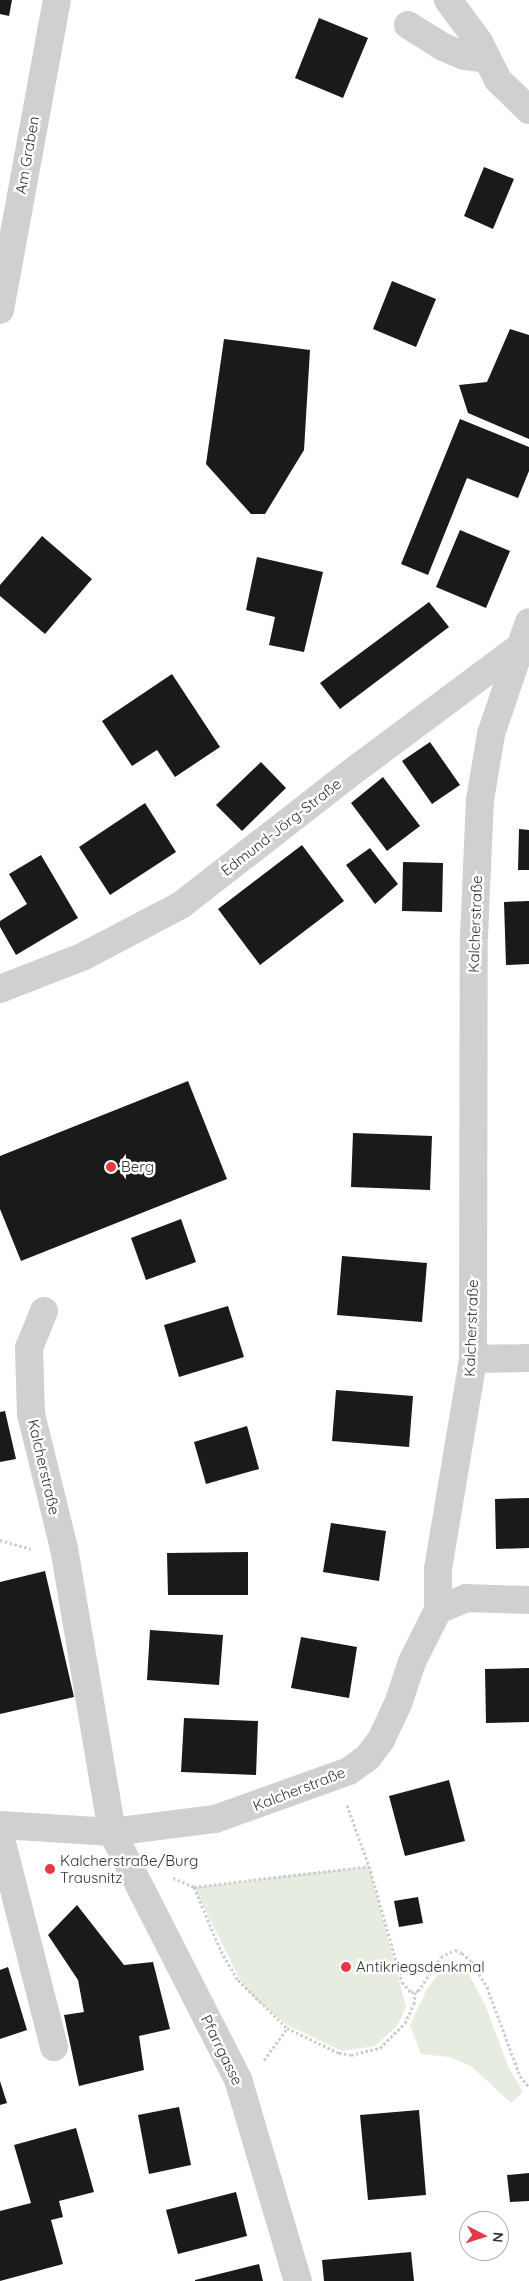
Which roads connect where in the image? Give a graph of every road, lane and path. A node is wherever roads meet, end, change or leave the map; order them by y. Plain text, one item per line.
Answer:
1 (57, 0) edge
2 (448, 0) edge
3 (408, 25) dead end
4 (487, 59) junction
5 (529, 110) edge
6 (0, 310) edge
7 (529, 622) edge
8 (520, 647) junction
9 (0, 989) edge
10 (44, 1311) dead end
11 (529, 1358) edge
12 (473, 1359) junction
13 (529, 1600) edge
14 (438, 1610) junction
15 (338, 1775) junction
16 (0, 1825) edge
17 (112, 1832) junction
18 (0, 1835) edge
19 (128, 1863) junction
20 (369, 1866) junction
21 (194, 1887) junction
22 (415, 1992) junction
23 (287, 2028) junction
24 (54, 2047) dead end
25 (238, 2079) junction
26 (529, 2087) edge
27 (298, 2281) edge

1 - 6 street, Am Graben
2 - 4 street
3 - 4 street
4 - 5 street
7 - 8 street
8 - 9 street, Edmund-Jörg-Straße
8 - 12 street, Kalcherstraße
10 - 17 street, Kalcherstraße
11 - 12 street
12 - 14 street, Kalcherstraße
13 - 14 street
14 - 15 street, Kalcherstraße
15 - 17 street, Kalcherstraße
15 - 20 path
16 - 17 street, Kalcherstraße
17 - 19 street, Pfarrgasse
18 - 24 street
19 - 21 path
19 - 25 street, Pfarrgasse
20 - 21 path
20 - 22 path
21 - 23 path
22 - 23 path
22 - 26 path
23 - 25 path
25 - 27 street, Pfarrgasse

